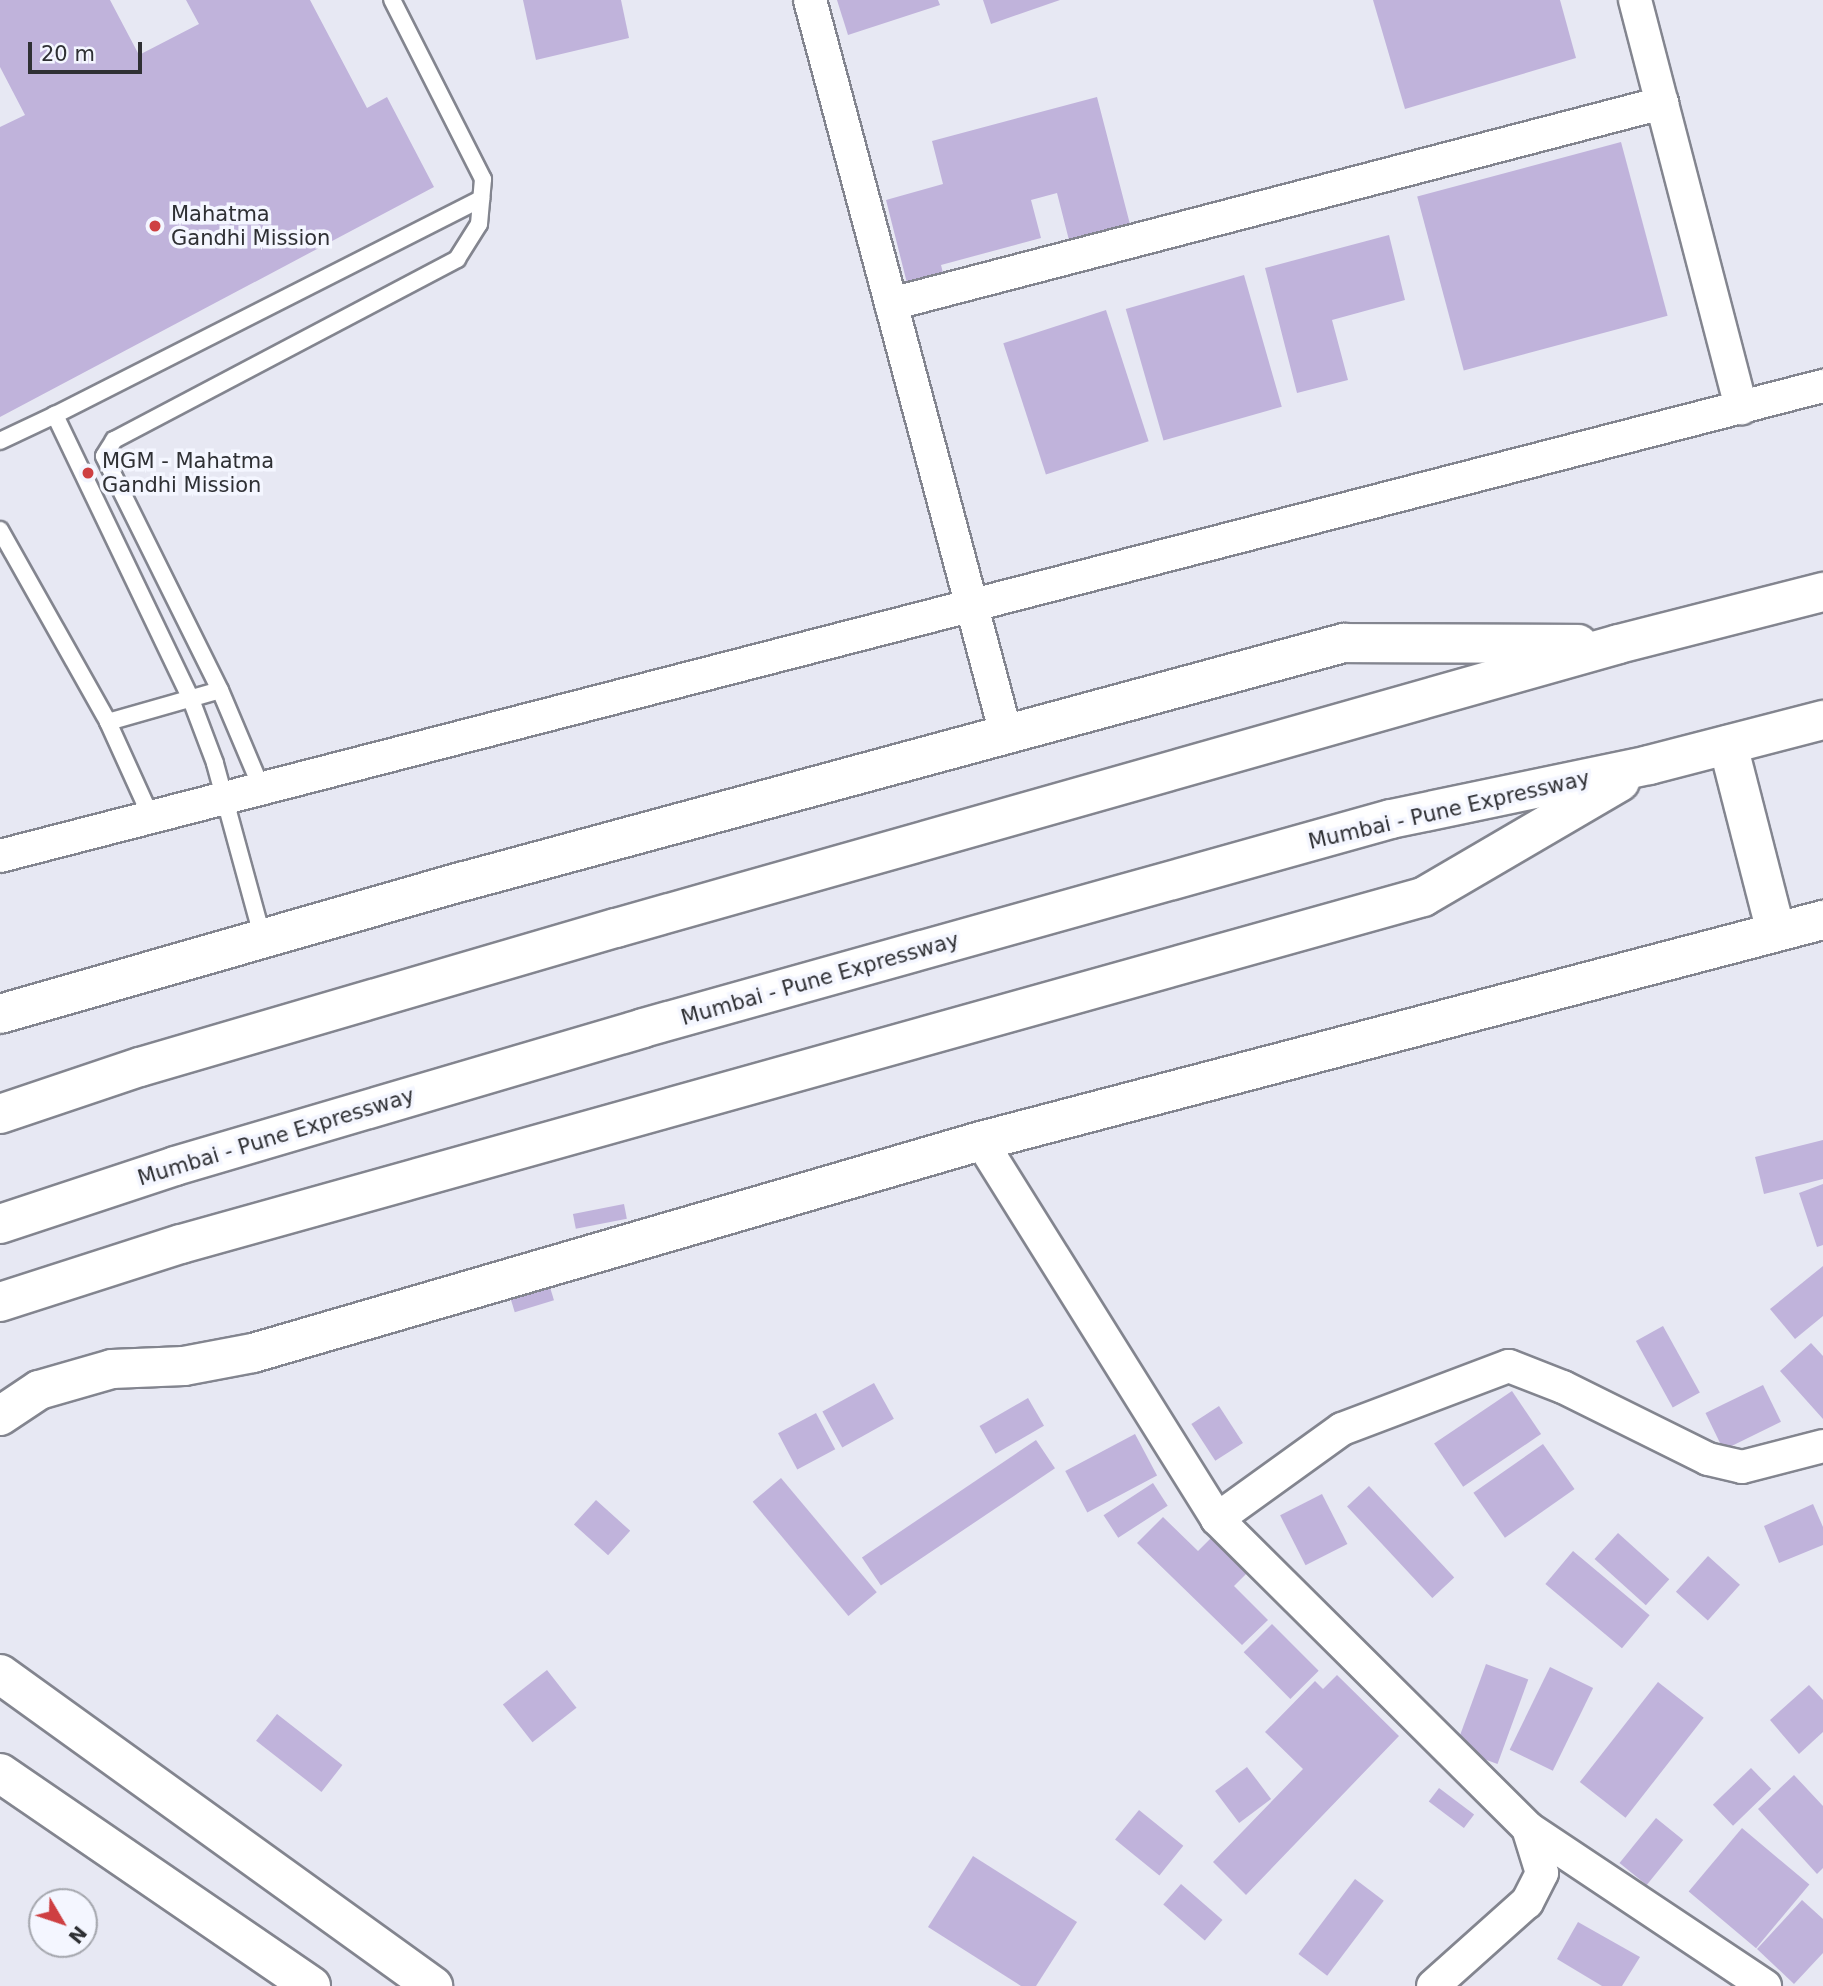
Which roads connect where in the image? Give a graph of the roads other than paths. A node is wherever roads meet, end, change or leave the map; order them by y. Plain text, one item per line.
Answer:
1 (392, 0) edge
2 (810, 0) edge
3 (1636, 0) edge
4 (1662, 103) junction
5 (481, 199) junction
6 (891, 304) junction
7 (1823, 386) edge
8 (1741, 408) junction
9 (55, 415) junction
10 (0, 440) edge
11 (0, 530) edge
12 (1823, 592) edge
13 (973, 607) junction
14 (1619, 644) junction
15 (220, 690) junction
16 (190, 697) junction
17 (1823, 720) edge
18 (108, 723) junction
19 (1006, 734) junction
20 (1728, 745) junction
21 (1649, 765) junction
22 (261, 787) junction
23 (223, 796) junction
24 (151, 817) junction
25 (0, 856) edge
26 (1823, 920) edge
27 (1776, 932) junction
28 (263, 939) junction
29 (0, 1014) edge
30 (0, 1114) edge
31 (981, 1141) junction
32 (0, 1224) edge
33 (0, 1302) edge
34 (0, 1416) edge
35 (1823, 1446) edge
36 (1217, 1519) junction
37 (0, 1674) edge
38 (0, 1773) edge
39 (1528, 1828) junction
40 (311, 1986) edge
41 (433, 1986) edge
42 (1433, 1986) edge
43 (1765, 1986) edge

1 - 5 lane
2 - 6 street
3 - 4 street
4 - 6 street
4 - 8 street
5 - 9 lane
5 - 15 lane
6 - 13 street
7 - 8 street
8 - 13 street
9 - 10 lane
9 - 16 lane
11 - 18 lane
12 - 14 main road
13 - 19 street
13 - 22 street
14 - 19 main road
14 - 30 main road
15 - 16 lane
15 - 22 lane
16 - 18 lane
16 - 23 lane
17 - 20 main road
18 - 24 lane
19 - 28 main road
20 - 21 main road
20 - 27 main road
21 - 32 main road, Mumbai - Pune Expressway
21 - 33 main road
22 - 23 street
23 - 24 street
23 - 28 lane
24 - 25 street
26 - 27 main road
27 - 31 main road
28 - 29 main road
31 - 34 main road
31 - 36 street
35 - 36 street
36 - 39 street
37 - 41 main road
38 - 40 main road
39 - 42 street
39 - 43 street

